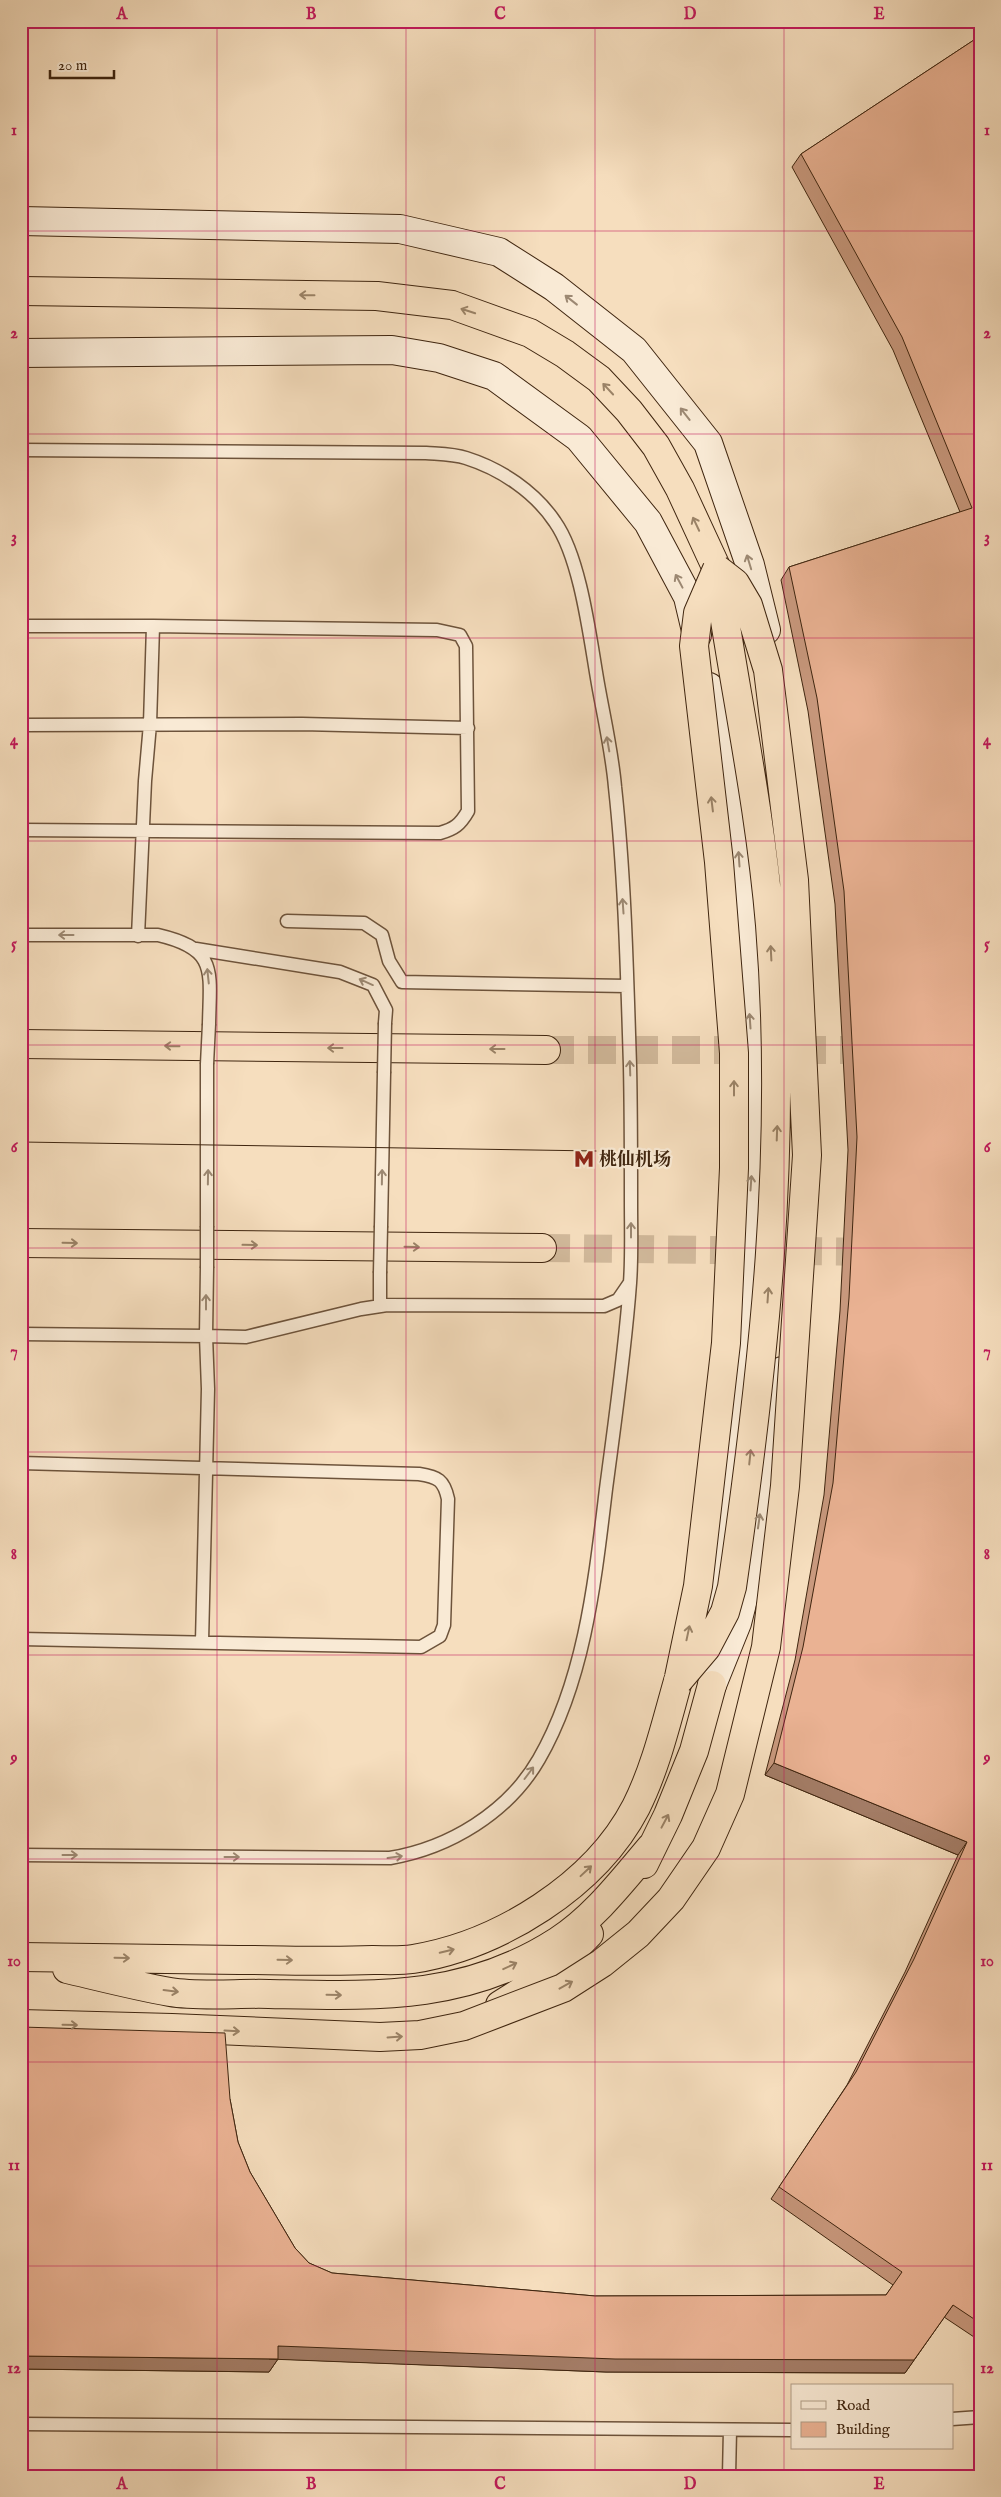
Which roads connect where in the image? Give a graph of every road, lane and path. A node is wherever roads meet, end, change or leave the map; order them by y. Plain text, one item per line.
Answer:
1 (21, 221) edge
2 (21, 291) edge
3 (21, 353) edge
4 (21, 450) edge
5 (716, 568) junction
6 (21, 626) edge
7 (153, 626) junction
8 (150, 724) junction
9 (21, 725) edge
10 (468, 728) junction
11 (21, 830) edge
12 (144, 830) junction
13 (287, 921) dead end
14 (21, 935) edge
15 (138, 936) junction
16 (196, 949) junction
17 (628, 986) junction
18 (21, 1044) edge
19 (546, 1050) tunnel mouth
20 (21, 1243) edge
21 (542, 1248) tunnel mouth
22 (630, 1279) junction
23 (380, 1306) junction
24 (21, 1334) edge
25 (206, 1336) junction
26 (21, 1463) edge
27 (206, 1468) junction
28 (21, 1639) edge
29 (202, 1642) junction
30 (678, 1681) junction
31 (712, 1685) junction
32 (651, 1847) junction
33 (21, 1855) edge
34 (21, 1958) edge
35 (21, 2024) edge
36 (464, 2026) junction
37 (980, 2417) edge
38 (954, 2419) edge
39 (21, 2424) edge
40 (730, 2430) junction
41 (791, 2430) edge
42 (729, 2476) edge

31 -> 1 street
5 -> 2 highway
31 -> 3 street
17 -> 4 lane
30 -> 5 highway, bridge
30 -> 5 highway, bridge
36 -> 5 highway, bridge
6 - 7 lane
7 - 8 lane
7 - 10 lane
8 - 9 lane
8 - 10 lane
8 - 12 lane
10 - 12 lane
11 - 12 lane
12 - 15 lane
13 - 17 lane
15 -> 14 lane
15 - 16 lane
23 -> 16 lane, bridge
25 -> 16 lane, bridge
22 -> 17 lane
19 -> 18 highway
20 -> 21 highway
22 - 23 lane
33 -> 22 lane
23 - 25 lane
24 - 25 lane
25 - 27 lane
26 - 27 lane
27 - 29 lane
27 - 29 lane
28 - 29 lane
34 -> 30 highway
32 -> 31 highway
34 -> 32 highway
32 - 36 highway, bridge
35 -> 36 highway, bridge
37 - 38 lane
39 - 40 lane
40 - 41 lane
40 - 42 lane

